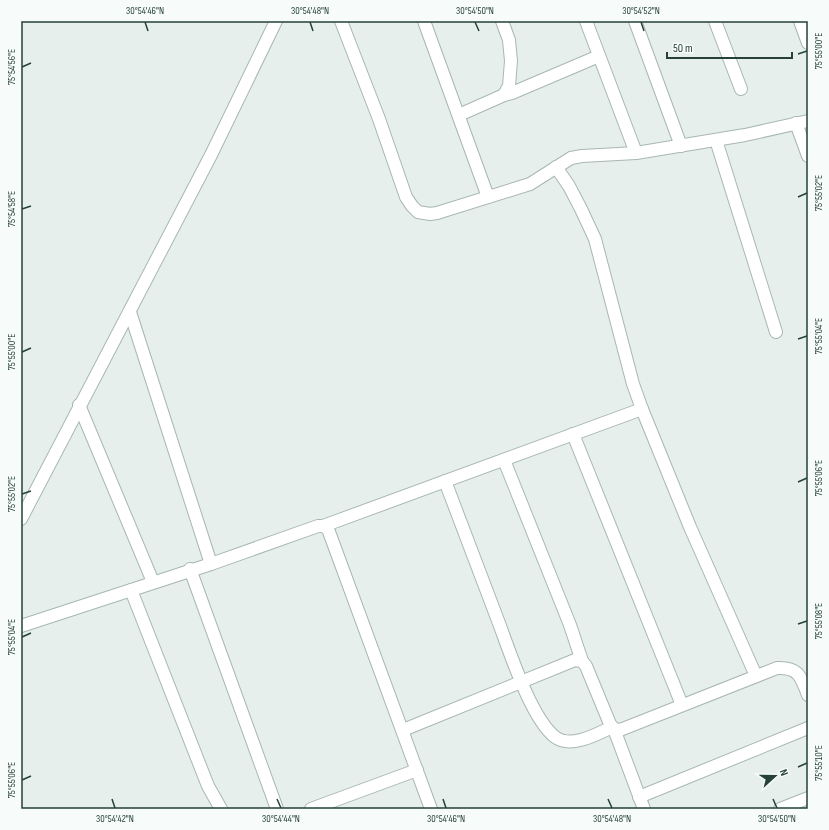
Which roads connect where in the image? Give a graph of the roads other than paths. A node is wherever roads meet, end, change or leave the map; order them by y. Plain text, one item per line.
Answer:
1 (276, 21) edge
2 (341, 21) edge
3 (424, 21) edge
4 (502, 21) edge
5 (586, 21) edge
6 (635, 21) edge
7 (715, 21) edge
8 (800, 21) edge
9 (808, 43) edge
10 (599, 56) junction
11 (741, 89) dead end
12 (504, 95) junction
13 (459, 115) junction
14 (808, 120) edge
15 (796, 124) junction
16 (716, 140) junction
17 (682, 146) junction
18 (636, 153) junction
19 (808, 156) edge
20 (556, 167) junction
21 (488, 197) junction
22 (130, 312) junction
23 (776, 332) dead end
24 (79, 405) junction
25 (642, 409) junction
26 (573, 434) junction
27 (504, 460) junction
28 (445, 481) junction
29 (21, 519) edge
30 (323, 526) junction
31 (211, 564) junction
32 (190, 569) junction
33 (153, 582) junction
34 (132, 590) junction
35 (21, 626) edge
36 (582, 661) junction
37 (756, 676) junction
38 (522, 682) junction
39 (808, 695) edge
40 (682, 705) junction
41 (613, 728) junction
42 (808, 728) edge
43 (403, 730) junction
44 (417, 770) junction
45 (639, 797) junction
46 (808, 798) edge
47 (221, 809) edge
48 (277, 809) edge
49 (311, 809) edge
50 (432, 809) edge
51 (644, 809) edge
52 (780, 809) edge

1 - 22 street
2 - 21 street
3 - 13 street
4 - 12 street
5 - 10 street
6 - 17 street
7 - 11 street
8 - 9 street
10 - 12 street
10 - 18 street
12 - 13 street
13 - 21 street
14 - 15 street
15 - 16 street
15 - 19 street
16 - 17 street
16 - 23 street
17 - 18 street
18 - 20 street
20 - 21 street
20 - 25 street
22 - 24 street
22 - 31 street
24 - 29 street
24 - 33 street
25 - 26 street
25 - 37 street
26 - 27 street
26 - 40 street
27 - 28 street
27 - 36 street
28 - 30 street
28 - 38 street
30 - 31 street
30 - 43 street
31 - 32 street
32 - 33 street
32 - 48 street
33 - 34 street
34 - 35 street
34 - 47 street
36 - 38 street
36 - 41 street
37 - 39 street
37 - 40 street
38 - 41 street
38 - 43 street
40 - 41 street
41 - 45 street
42 - 45 street
43 - 44 street
44 - 49 street
44 - 50 street
45 - 51 street
46 - 52 street

